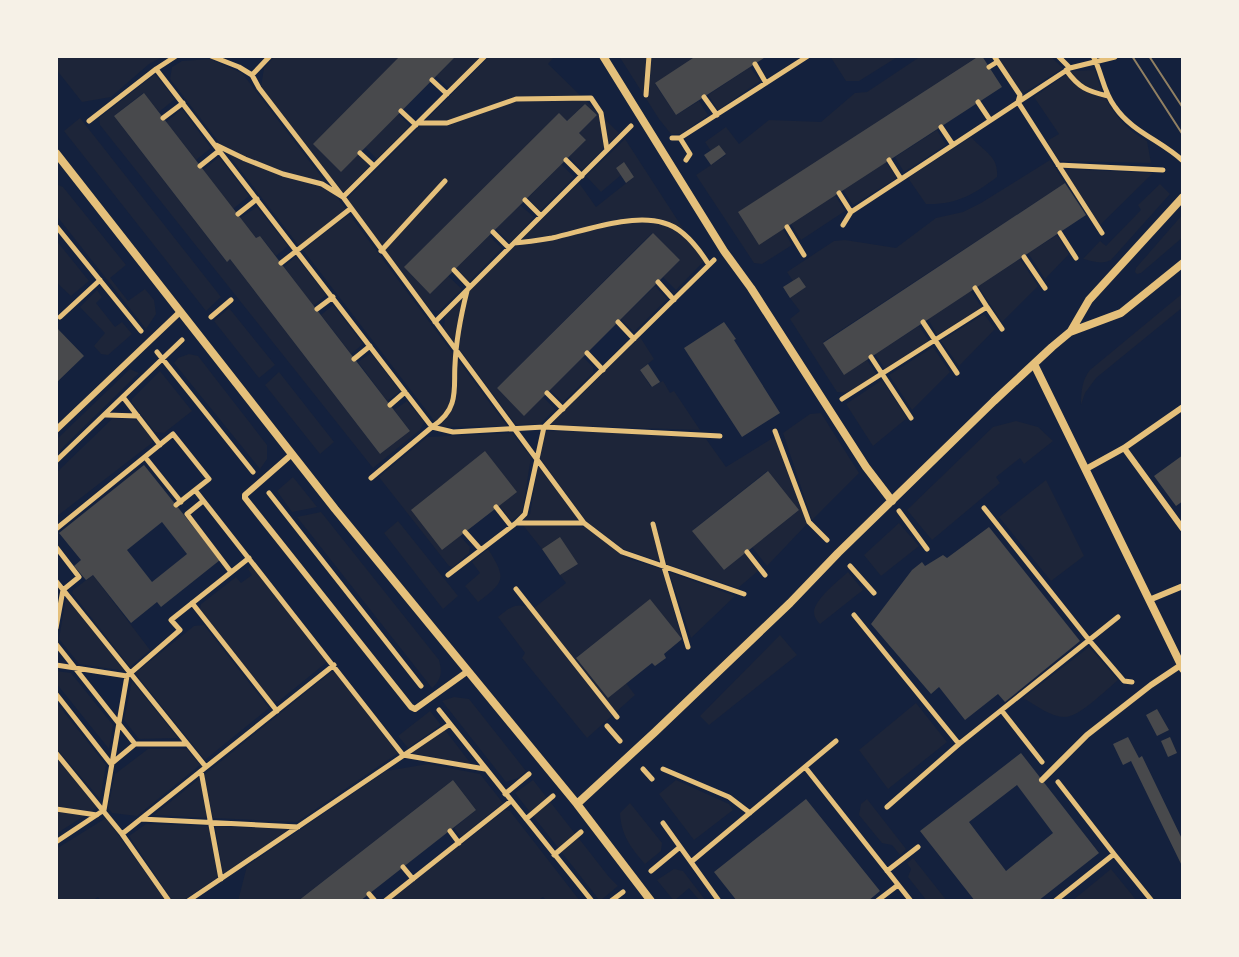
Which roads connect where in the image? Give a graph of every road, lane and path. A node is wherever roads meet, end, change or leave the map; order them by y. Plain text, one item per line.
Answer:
1 (176, 56) edge
2 (211, 56) edge
3 (270, 56) edge
4 (485, 56) edge
5 (603, 56) edge
6 (649, 56) edge
7 (808, 56) edge
8 (1058, 56) edge
9 (1093, 56) edge
10 (1115, 57) edge
11 (995, 59) edge
12 (1097, 63) junction
13 (755, 64) dead end
14 (989, 67) dead end
15 (156, 69) junction
16 (1068, 69) junction
17 (252, 75) junction
18 (432, 80) dead end
19 (766, 83) junction
20 (447, 94) junction
21 (1108, 96) junction
22 (704, 97) dead end
23 (978, 102) dead end
24 (1018, 102) junction
25 (183, 103) junction
26 (645, 104) dead end
27 (401, 111) dead end
28 (717, 115) junction
29 (641, 116) junction
30 (163, 118) dead end
31 (990, 120) junction
32 (89, 121) dead end
33 (416, 124) junction
34 (941, 127) dead end
35 (680, 138) dead end
36 (215, 144) junction
37 (953, 145) junction
38 (220, 150) junction
39 (607, 150) junction
40 (56, 153) edge
41 (360, 153) dead end
42 (566, 160) dead end
43 (889, 160) dead end
44 (1183, 161) edge
45 (1058, 165) junction
46 (200, 166) dead end
47 (374, 166) junction
48 (1163, 170) dead end
49 (582, 176) junction
50 (901, 179) junction
51 (445, 181) dead end
52 (839, 193) dead end
53 (343, 197) junction
54 (1183, 197) edge
55 (257, 199) junction
56 (525, 200) dead end
57 (350, 209) junction
58 (851, 212) junction
59 (238, 214) dead end
60 (541, 216) junction
61 (843, 225) dead end
62 (56, 226) edge
63 (787, 227) dead end
64 (493, 232) dead end
65 (1060, 233) dead end
66 (1102, 233) dead end
67 (511, 246) junction
68 (381, 251) junction
69 (724, 251) junction
70 (296, 252) junction
71 (804, 255) dead end
72 (1024, 257) dead end
73 (1076, 258) dead end
74 (281, 263) dead end
75 (1183, 263) edge
76 (709, 265) junction
77 (454, 270) dead end
78 (100, 280) junction
79 (658, 282) dead end
80 (975, 288) dead end
81 (1045, 288) dead end
82 (468, 289) junction
83 (333, 297) junction
84 (231, 300) dead end
85 (674, 300) junction
86 (987, 307) junction
87 (317, 309) dead end
88 (180, 312) junction
89 (60, 317) dead end
90 (211, 317) dead end
91 (435, 322) junction
92 (618, 322) dead end
93 (923, 322) dead end
94 (1002, 329) dead end
95 (1070, 332) junction
96 (183, 339) dead end
97 (634, 339) junction
98 (935, 340) junction
99 (149, 342) junction
100 (370, 346) junction
101 (457, 352) junction
102 (587, 353) dead end
103 (871, 357) dead end
104 (163, 359) junction
105 (354, 359) dead end
106 (1034, 364) junction
107 (603, 370) junction
108 (957, 373) dead end
109 (883, 374) junction
110 (405, 392) junction
111 (547, 393) dead end
112 (123, 397) junction
113 (390, 405) dead end
114 (1183, 407) edge
115 (828, 408) junction
116 (563, 409) junction
117 (105, 414) junction
118 (138, 416) junction
119 (911, 418) dead end
120 (432, 427) junction
121 (544, 427) junction
122 (512, 429) junction
123 (56, 430) edge
124 (775, 431) dead end
125 (720, 436) dead end
126 (160, 445) junction
127 (1124, 448) junction
128 (292, 454) junction
129 (145, 457) junction
130 (536, 459) junction
131 (56, 461) edge
132 (1086, 469) junction
133 (371, 478) dead end
134 (260, 481) junction
135 (195, 490) junction
136 (203, 501) junction
137 (892, 501) junction
138 (496, 507) dead end
139 (984, 508) dead end
140 (584, 523) junction
141 (653, 524) dead end
142 (514, 525) junction
143 (56, 529) edge
144 (1183, 529) edge
145 (465, 532) dead end
146 (827, 540) dead end
147 (56, 547) edge
148 (927, 549) dead end
149 (481, 550) junction
150 (747, 552) dead end
151 (249, 558) junction
152 (850, 566) dead end
153 (664, 567) junction
154 (231, 572) junction
155 (448, 575) dead end
156 (765, 575) dead end
157 (56, 581) edge
158 (1183, 586) edge
159 (516, 589) dead end
160 (63, 590) junction
161 (874, 593) dead end
162 (744, 594) dead end
163 (1149, 600) junction
164 (192, 603) junction
165 (854, 615) dead end
166 (1118, 617) dead end
167 (56, 628) edge
168 (1089, 640) junction
169 (56, 644) edge
170 (1183, 645) edge
171 (688, 647) dead end
172 (1174, 651) junction
173 (56, 665) edge
174 (334, 665) junction
175 (1182, 667) edge
176 (75, 668) junction
177 (468, 671) junction
178 (128, 675) junction
179 (1151, 685) junction
180 (56, 694) edge
181 (431, 698) junction
182 (277, 711) junction
183 (617, 717) dead end
184 (118, 723) junction
185 (450, 724) junction
186 (607, 726) dead end
187 (620, 741) dead end
188 (836, 741) dead end
189 (135, 744) junction
190 (187, 744) junction
191 (959, 744) junction
192 (56, 753) edge
193 (403, 755) junction
194 (111, 764) junction
195 (805, 767) junction
196 (203, 769) junction
197 (486, 769) junction
198 (643, 769) dead end
199 (663, 769) dead end
200 (529, 774) dead end
201 (652, 779) dead end
202 (1042, 780) dead end
203 (563, 788) junction
204 (505, 794) junction
205 (511, 801) junction
206 (577, 804) junction
207 (887, 807) dead end
208 (56, 809) edge
209 (101, 812) junction
210 (750, 813) junction
211 (141, 819) junction
212 (526, 819) junction
213 (210, 823) junction
214 (591, 823) junction
215 (663, 823) dead end
216 (299, 827) junction
217 (450, 831) dead end
218 (122, 834) junction
219 (56, 842) edge
220 (459, 843) junction
221 (680, 847) junction
222 (918, 847) dead end
223 (554, 855) junction
224 (691, 862) junction
225 (403, 867) dead end
226 (651, 871) dead end
227 (887, 871) junction
228 (221, 879) junction
229 (413, 879) junction
230 (898, 885) junction
231 (623, 892) dead end
232 (369, 894) dead end
233 (169, 901) edge
234 (188, 901) edge
235 (375, 901) edge
236 (385, 901) edge
237 (592, 901) edge
238 (611, 901) edge
239 (651, 901) edge
240 (719, 901) edge
241 (877, 901) edge
242 (911, 901) edge
243 (1055, 901) edge
244 (1152, 901) edge

1 - 15 path
2 - 17 path
3 - 17 path
4 - 20 path
5 - 29 street
6 - 26 path
7 - 19 path
8 - 16 path
9 - 12 path
10 - 12 path
11 - 14 path
11 - 24 path
12 - 16 path
12 - 21 path
13 - 19 path
15 - 25 path
15 - 32 path
16 - 21 path
16 - 24 path
17 - 53 path
18 - 20 path
19 - 28 path
20 - 33 path
21 - 44 path
22 - 28 path
23 - 31 path
24 - 31 path
24 - 45 path
25 - 30 path
25 - 36 path
27 - 33 path
28 - 35 path
29 - 39 path
29 - 69 street
31 - 37 path
33 - 39 path
33 - 47 path
34 - 37 path
36 - 38 path
36 - 53 path
37 - 50 path
38 - 46 path
38 - 55 path
39 - 49 path
40 - 88 street
41 - 47 path
42 - 49 path
43 - 50 path
45 - 48 path
45 - 66 path
47 - 53 path
49 - 60 path
50 - 58 path
51 - 68 path
52 - 58 path
53 - 57 path
54 - 95 street
55 - 59 path
55 - 70 path
56 - 60 path
57 - 68 path
57 - 70 path
58 - 61 path
60 - 67 path
62 - 78 path
63 - 71 path
64 - 67 path
65 - 73 path
67 - 76 path
67 - 82 path
68 - 91 path
69 - 76 path
69 - 115 street
70 - 74 path
70 - 83 path
72 - 81 path
75 - 95 street
76 - 85 path
77 - 82 path
78 - 89 path
78 - 99 path
79 - 85 path
80 - 86 path
82 - 91 path
82 - 101 path
83 - 87 path
83 - 100 path
84 - 90 path
85 - 97 path
86 - 94 path
86 - 98 path
88 - 99 lane
88 - 128 street
91 - 101 path
92 - 97 path
93 - 98 path
95 - 106 street
96 - 104 path
97 - 107 path
98 - 108 path
98 - 109 path
99 - 104 path
99 - 123 lane
100 - 105 path
100 - 110 path
101 - 120 path
101 - 122 path
102 - 107 path
103 - 109 path
104 - 112 path
104 - 134 path
106 - 132 street
106 - 137 street
107 - 116 path
109 - 115 path
109 - 119 path
110 - 113 path
110 - 120 path
111 - 116 path
112 - 117 path
112 - 118 path
114 - 127 lane
115 - 137 street
116 - 121 path
117 - 118 path
117 - 131 path
118 - 126 path
120 - 122 path
120 - 133 path
121 - 122 path
121 - 125 path
121 - 130 path
122 - 130 path
124 - 146 path
126 - 129 path
126 - 135 path
127 - 132 lane
127 - 144 lane
128 - 134 lane
128 - 177 street
129 - 135 path
129 - 143 path
130 - 140 path
130 - 142 path
132 - 163 street
134 - 181 path
134 - 181 lane
135 - 136 path
136 - 151 path
136 - 154 path
137 - 148 path
137 - 206 street
138 - 142 path
139 - 168 path
140 - 142 path
140 - 153 path
141 - 153 path
142 - 149 path
145 - 149 path
147 - 160 path
149 - 155 path
150 - 156 path
151 - 154 path
151 - 174 path
152 - 161 path
153 - 162 path
153 - 171 path
154 - 164 path
157 - 160 path
158 - 163 lane
159 - 183 path
160 - 167 path
160 - 178 path
163 - 172 street
164 - 178 path
164 - 182 path
165 - 191 path
166 - 168 path
168 - 179 path
168 - 191 path
169 - 176 path
170 - 172 lane
172 - 175 street
173 - 176 path
174 - 182 path
174 - 193 path
175 - 179 lane
176 - 178 path
176 - 184 path
177 - 181 lane
177 - 203 street
178 - 184 path
178 - 190 path
179 - 202 lane
180 - 194 path
181 - 185 path
182 - 196 path
184 - 189 path
184 - 194 path
185 - 193 path
185 - 197 path
186 - 187 path
188 - 195 path
189 - 190 path
189 - 194 path
190 - 196 path
191 - 207 path
192 - 209 path
193 - 197 path
193 - 216 path
194 - 209 path
195 - 210 path
195 - 227 path
196 - 211 path
196 - 213 path
197 - 204 path
198 - 201 path
199 - 210 path
200 - 204 path
203 - 206 street
203 - 212 path
204 - 205 path
205 - 212 path
205 - 220 path
206 - 214 street
208 - 209 path
209 - 218 path
209 - 219 path
210 - 224 path
211 - 213 path
211 - 218 path
212 - 223 path
213 - 216 path
213 - 228 path
214 - 223 path
214 - 239 street
215 - 221 path
216 - 228 path
217 - 220 path
218 - 233 path
220 - 229 path
221 - 224 path
221 - 226 path
222 - 227 path
223 - 237 path
224 - 240 path
225 - 229 path
227 - 230 path
228 - 234 path
229 - 236 path
230 - 241 path
230 - 242 path
231 - 238 path
232 - 235 path
243 - 244 path

